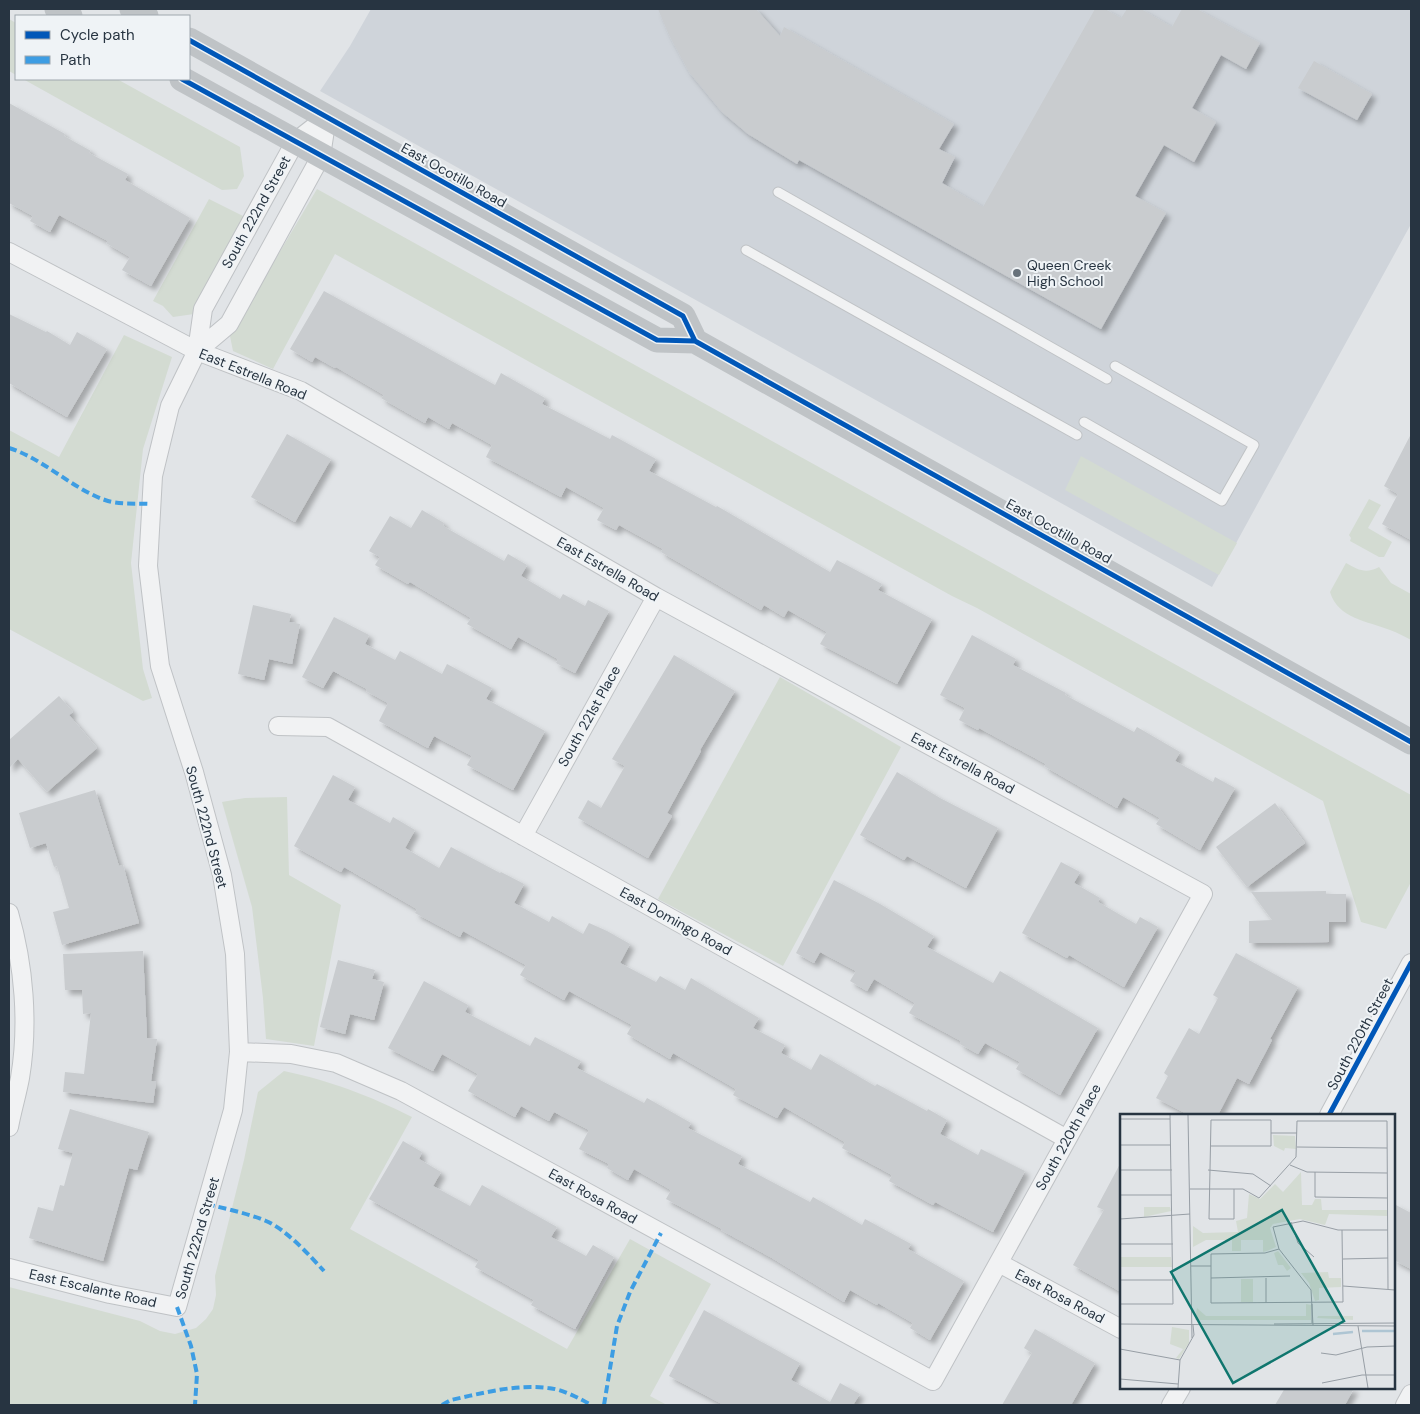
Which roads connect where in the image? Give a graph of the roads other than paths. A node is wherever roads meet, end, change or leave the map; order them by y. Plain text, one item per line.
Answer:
1 (57, 9) edge
2 (132, 9) edge
3 (68, 15) edge
4 (144, 15) edge
5 (190, 41) edge
6 (184, 80) edge
7 (327, 117) junction
8 (295, 142) junction
9 (321, 156) junction
10 (778, 192) dead end
11 (746, 250) dead end
12 (9, 252) edge
13 (695, 341) junction
14 (197, 351) junction
15 (1115, 366) dead end
16 (1107, 379) dead end
17 (1084, 422) dead end
18 (1077, 435) dead end
19 (656, 597) junction
20 (278, 726) dead end
21 (1411, 742) edge
22 (523, 836) junction
23 (1203, 894) joint
24 (9, 913) edge
25 (1411, 963) edge
26 (239, 1052) junction
27 (1330, 1114) edge
28 (9, 1127) edge
29 (1067, 1140) junction
30 (998, 1263) junction
31 (9, 1268) edge
32 (177, 1307) joint
33 (1120, 1328) edge
34 (933, 1381) joint
35 (1180, 1389) edge
36 (1411, 1394) edge
37 (1171, 1405) edge
38 (1405, 1405) edge

1 - 3 main road
2 - 4 main road
5 - 7 main road, East Ocotillo Road
6 - 8 main road, East Ocotillo Road
7 - 8 street, South 222nd Street
7 - 9 street, South 222nd Street
7 - 13 main road, East Ocotillo Road
8 - 9 main road, East Ocotillo Road
8 - 14 street, South 222nd Street
9 - 13 main road, East Ocotillo Road
9 - 14 street, South 222nd Street
10 - 16 lane
11 - 18 lane
12 - 14 street, East Estrella Road
13 - 21 main road, East Ocotillo Road
14 - 19 street, East Estrella Road
14 - 26 street, South 222nd Street
15 - 17 lane
19 - 22 street, South 221st Place
19 - 23 street, East Estrella Road
20 - 22 street, East Domingo Road
22 - 29 street, East Domingo Road
23 - 29 street, South 220th Place
24 - 28 street
25 - 27 street, South 220th Street
26 - 32 street, South 222nd Street
26 - 34 street, East Rosa Road
29 - 30 street, South 220th Place
30 - 33 street, East Rosa Road
30 - 34 street, South 220th Place
31 - 32 street, East Escalante Road
35 - 37 street
36 - 38 street

